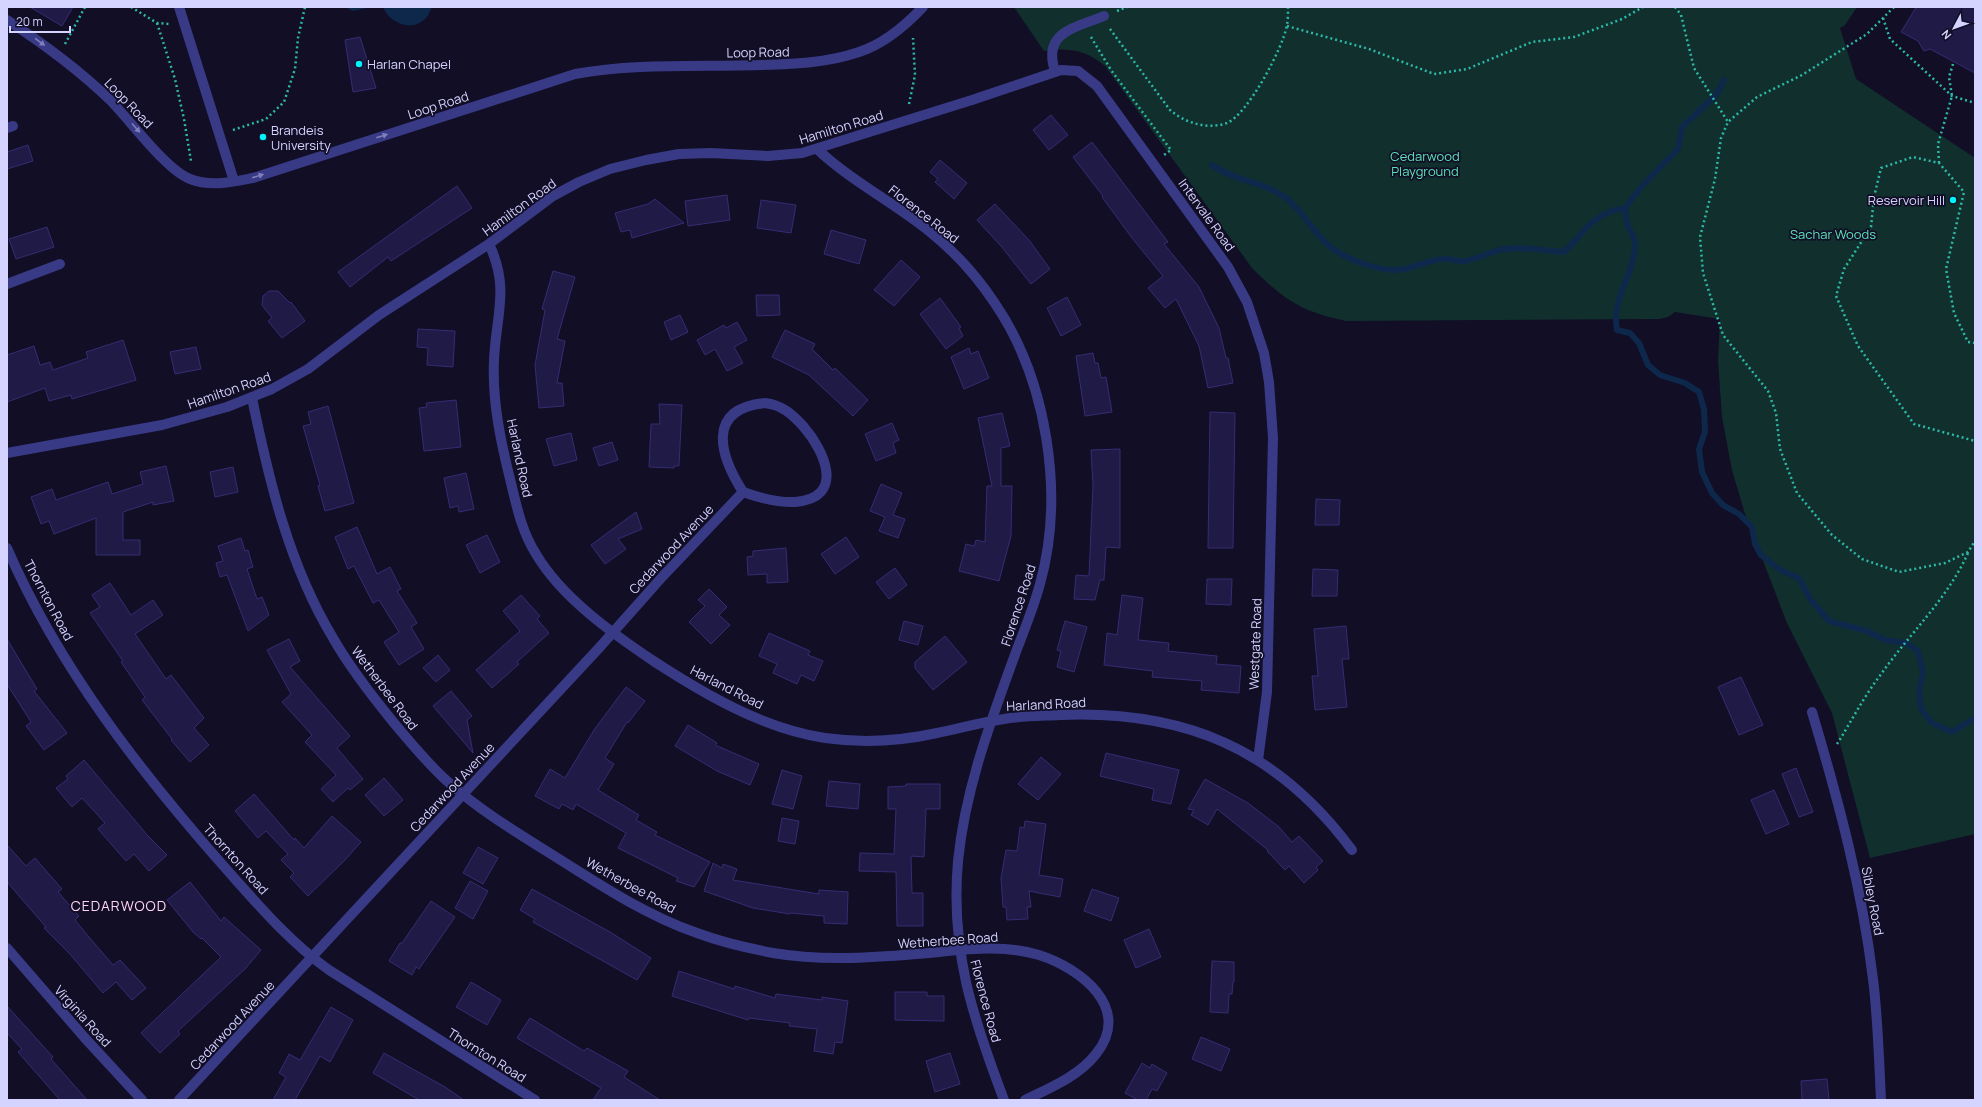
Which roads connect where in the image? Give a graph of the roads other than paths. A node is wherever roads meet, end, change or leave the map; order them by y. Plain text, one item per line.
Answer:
1 (180, 7) edge
2 (924, 7) edge
3 (1104, 16) road end
4 (7, 20) edge
5 (1055, 71) junction
6 (1078, 71) joint
7 (817, 149) junction
8 (234, 181) junction
9 (489, 244) junction
10 (60, 264) dead end
11 (7, 284) edge
12 (1271, 397) joint
13 (252, 398) junction
14 (7, 453) edge
15 (743, 492) junction
16 (7, 548) edge
17 (613, 632) junction
18 (1812, 712) dead end
19 (991, 721) junction
20 (1258, 760) junction
21 (463, 795) junction
22 (1352, 850) dead end
23 (7, 948) edge
24 (960, 950) junction
25 (312, 958) junction
26 (142, 1100) edge
27 (179, 1100) edge
28 (535, 1100) edge
29 (1004, 1100) edge
30 (1025, 1100) edge
31 (1881, 1100) edge

1 - 8 street
8 -> 2 street, Loop Road
3 - 5 street
4 -> 8 street, Loop Road
5 - 6 street, Hamilton Road
5 - 7 street, Hamilton Road
6 - 12 street, Intervale Road
7 - 9 street, Hamilton Road
7 - 19 street, Florence Road
9 - 13 street, Hamilton Road
9 - 17 street, Harland Road
10 - 11 street
12 - 20 street, Westgate Road
13 - 14 street, Hamilton Road
13 - 21 street, Wetherbee Road
15 - 15 street
15 - 17 street, Cedarwood Avenue
16 - 25 street, Thornton Road
17 - 19 street, Harland Road
17 - 21 street, Cedarwood Avenue
18 - 31 street, Sibley Road
19 - 20 street, Harland Road
19 - 24 street, Florence Road
20 - 22 street
21 - 24 street, Wetherbee Road
21 - 25 street, Cedarwood Avenue
23 - 26 street, Virginia Road
24 - 29 street, Florence Road
24 - 30 street, Wetherbee Road
25 - 27 street, Cedarwood Avenue
25 - 28 street, Thornton Road

